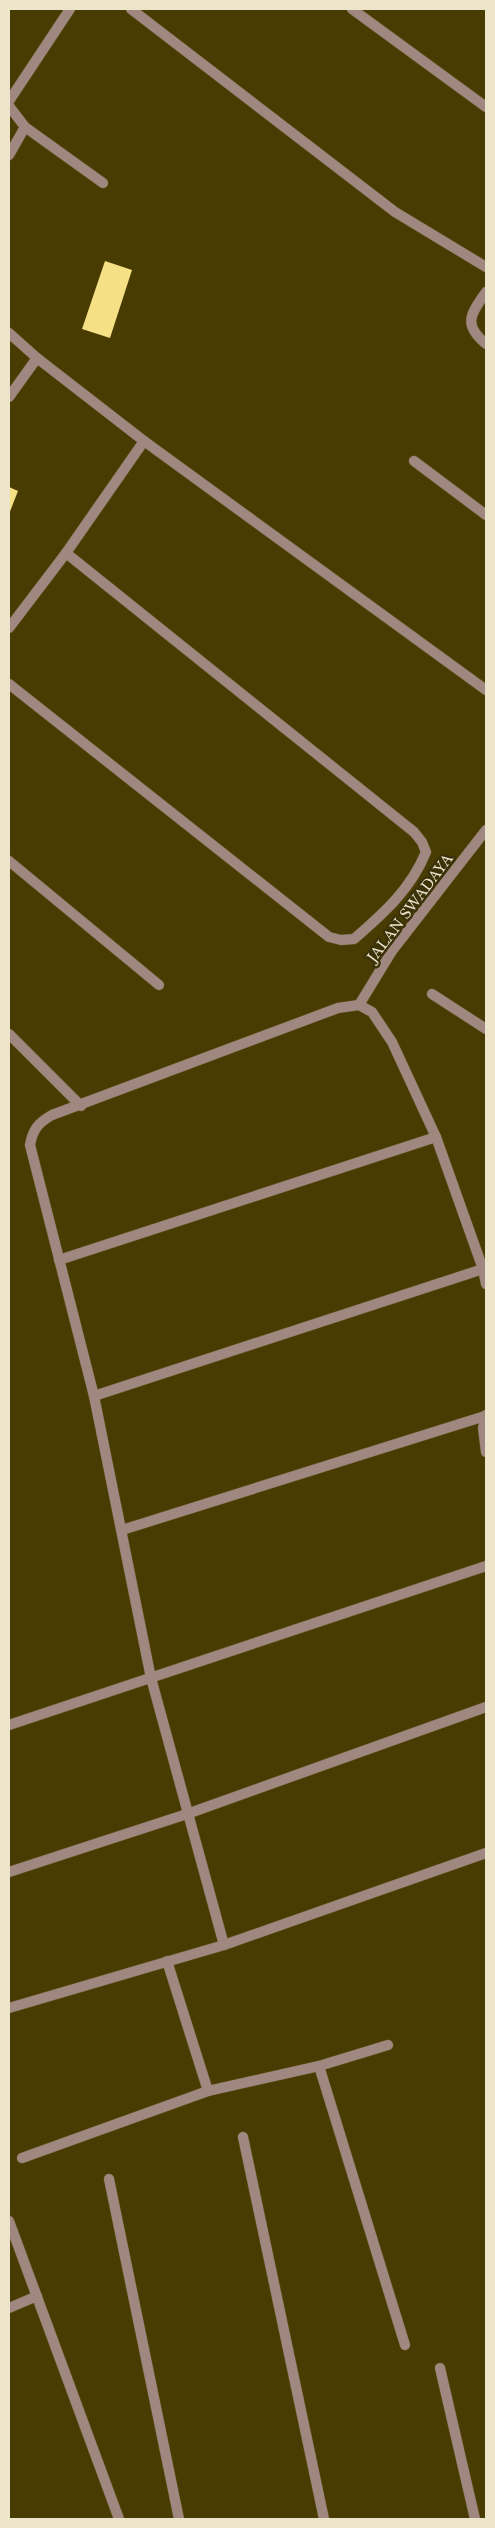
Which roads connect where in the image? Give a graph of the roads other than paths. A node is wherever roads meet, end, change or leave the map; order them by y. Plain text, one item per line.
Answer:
1 (70, 9) edge
2 (131, 9) edge
3 (352, 9) edge
4 (9, 102) edge
5 (9, 106) edge
6 (486, 107) edge
7 (25, 127) junction
8 (9, 155) edge
9 (103, 183) dead end
10 (486, 267) edge
11 (486, 292) edge
12 (9, 333) edge
13 (486, 344) edge
14 (37, 358) junction
15 (9, 397) edge
16 (144, 441) junction
17 (414, 461) dead end
18 (486, 515) edge
19 (66, 553) junction
20 (9, 628) edge
21 (9, 684) edge
22 (486, 690) edge
23 (486, 830) edge
24 (9, 861) edge
25 (159, 985) dead end
26 (432, 994) dead end
27 (359, 1005) junction
28 (486, 1029) edge
29 (9, 1034) edge
30 (81, 1106) junction
31 (436, 1137) junction
32 (58, 1260) junction
33 (483, 1269) junction
34 (486, 1284) edge
35 (94, 1396) junction
36 (486, 1415) edge
37 (486, 1452) edge
38 (122, 1530) junction
39 (486, 1566) edge
40 (151, 1678) junction
41 (486, 1707) edge
42 (9, 1725) edge
43 (187, 1814) junction
44 (486, 1853) edge
45 (9, 1872) edge
46 (224, 1945) junction
47 (167, 1961) junction
48 (9, 2008) edge
49 (388, 2045) dead end
50 (319, 2066) junction
51 (208, 2091) junction
52 (243, 2136) dead end
53 (22, 2158) dead end
54 (109, 2179) dead end
55 (9, 2221) edge
56 (37, 2296) junction
57 (9, 2308) edge
58 (405, 2345) dead end
59 (440, 2368) dead end
60 (119, 2519) edge
61 (179, 2519) edge
62 (324, 2519) edge
63 (475, 2519) edge

1 - 4 street
2 - 10 street
3 - 6 street
5 - 7 street
7 - 8 street
7 - 9 street
11 - 13 street
12 - 14 street
14 - 15 street
14 - 16 street
16 - 19 street
16 - 22 street
17 - 18 street
19 - 20 street
19 - 21 street
23 - 27 street, JALAN SWADAYA
24 - 25 street
26 - 28 street
27 - 30 street
27 - 31 street
29 - 30 street
30 - 32 street
31 - 32 street
31 - 33 street
32 - 35 street
33 - 34 street
33 - 35 street
35 - 38 street
36 - 37 street
36 - 38 street
38 - 40 street
39 - 40 street
40 - 42 street
40 - 43 street
41 - 43 street
43 - 45 street
43 - 46 street
44 - 46 street
46 - 47 street
47 - 48 street
47 - 51 street
49 - 50 street
50 - 51 street
50 - 58 street
51 - 53 street
52 - 62 street
54 - 61 street
55 - 56 street
56 - 57 street
56 - 60 street
59 - 63 street

